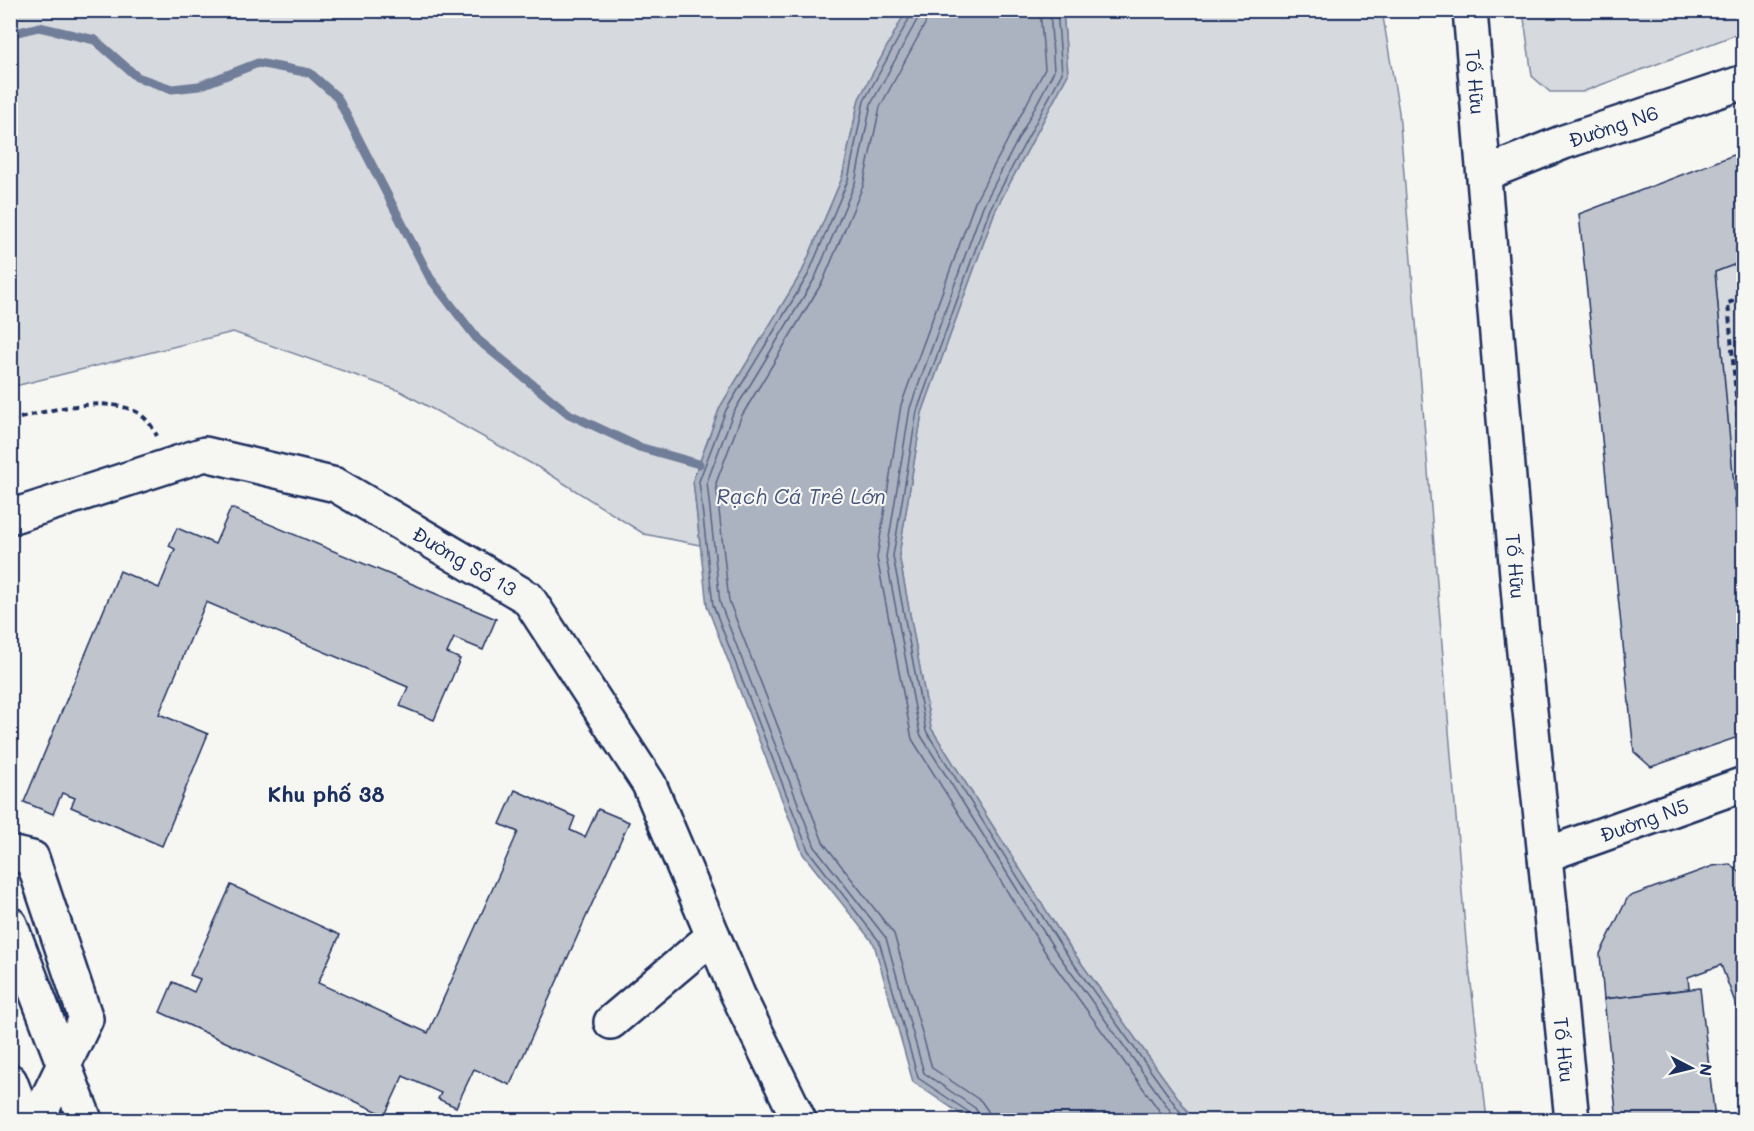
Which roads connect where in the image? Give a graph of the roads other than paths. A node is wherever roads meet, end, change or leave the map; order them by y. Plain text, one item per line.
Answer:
1 (1470, 10) edge
2 (1743, 82) edge
3 (1484, 174) junction
4 (10, 517) edge
5 (1743, 784) edge
6 (10, 853) edge
7 (1545, 855) junction
8 (10, 924) edge
9 (714, 936) junction
10 (611, 1022) dead end
11 (64, 1065) junction
12 (10, 1082) edge
13 (26, 1120) edge
14 (37, 1120) edge
15 (85, 1120) edge
16 (799, 1120) edge
17 (1572, 1120) edge

1 - 3 street, Tố Hữu
2 - 3 street, Đường N6
3 - 7 street, Tố Hữu
4 - 9 street, Đường Số 13
5 - 7 street, Đường N5
6 - 11 street
7 - 17 street, Tố Hữu
8 - 11 street
9 - 10 street
9 - 16 street, Đường Số 13
11 - 14 street
11 - 15 street
12 - 13 street

